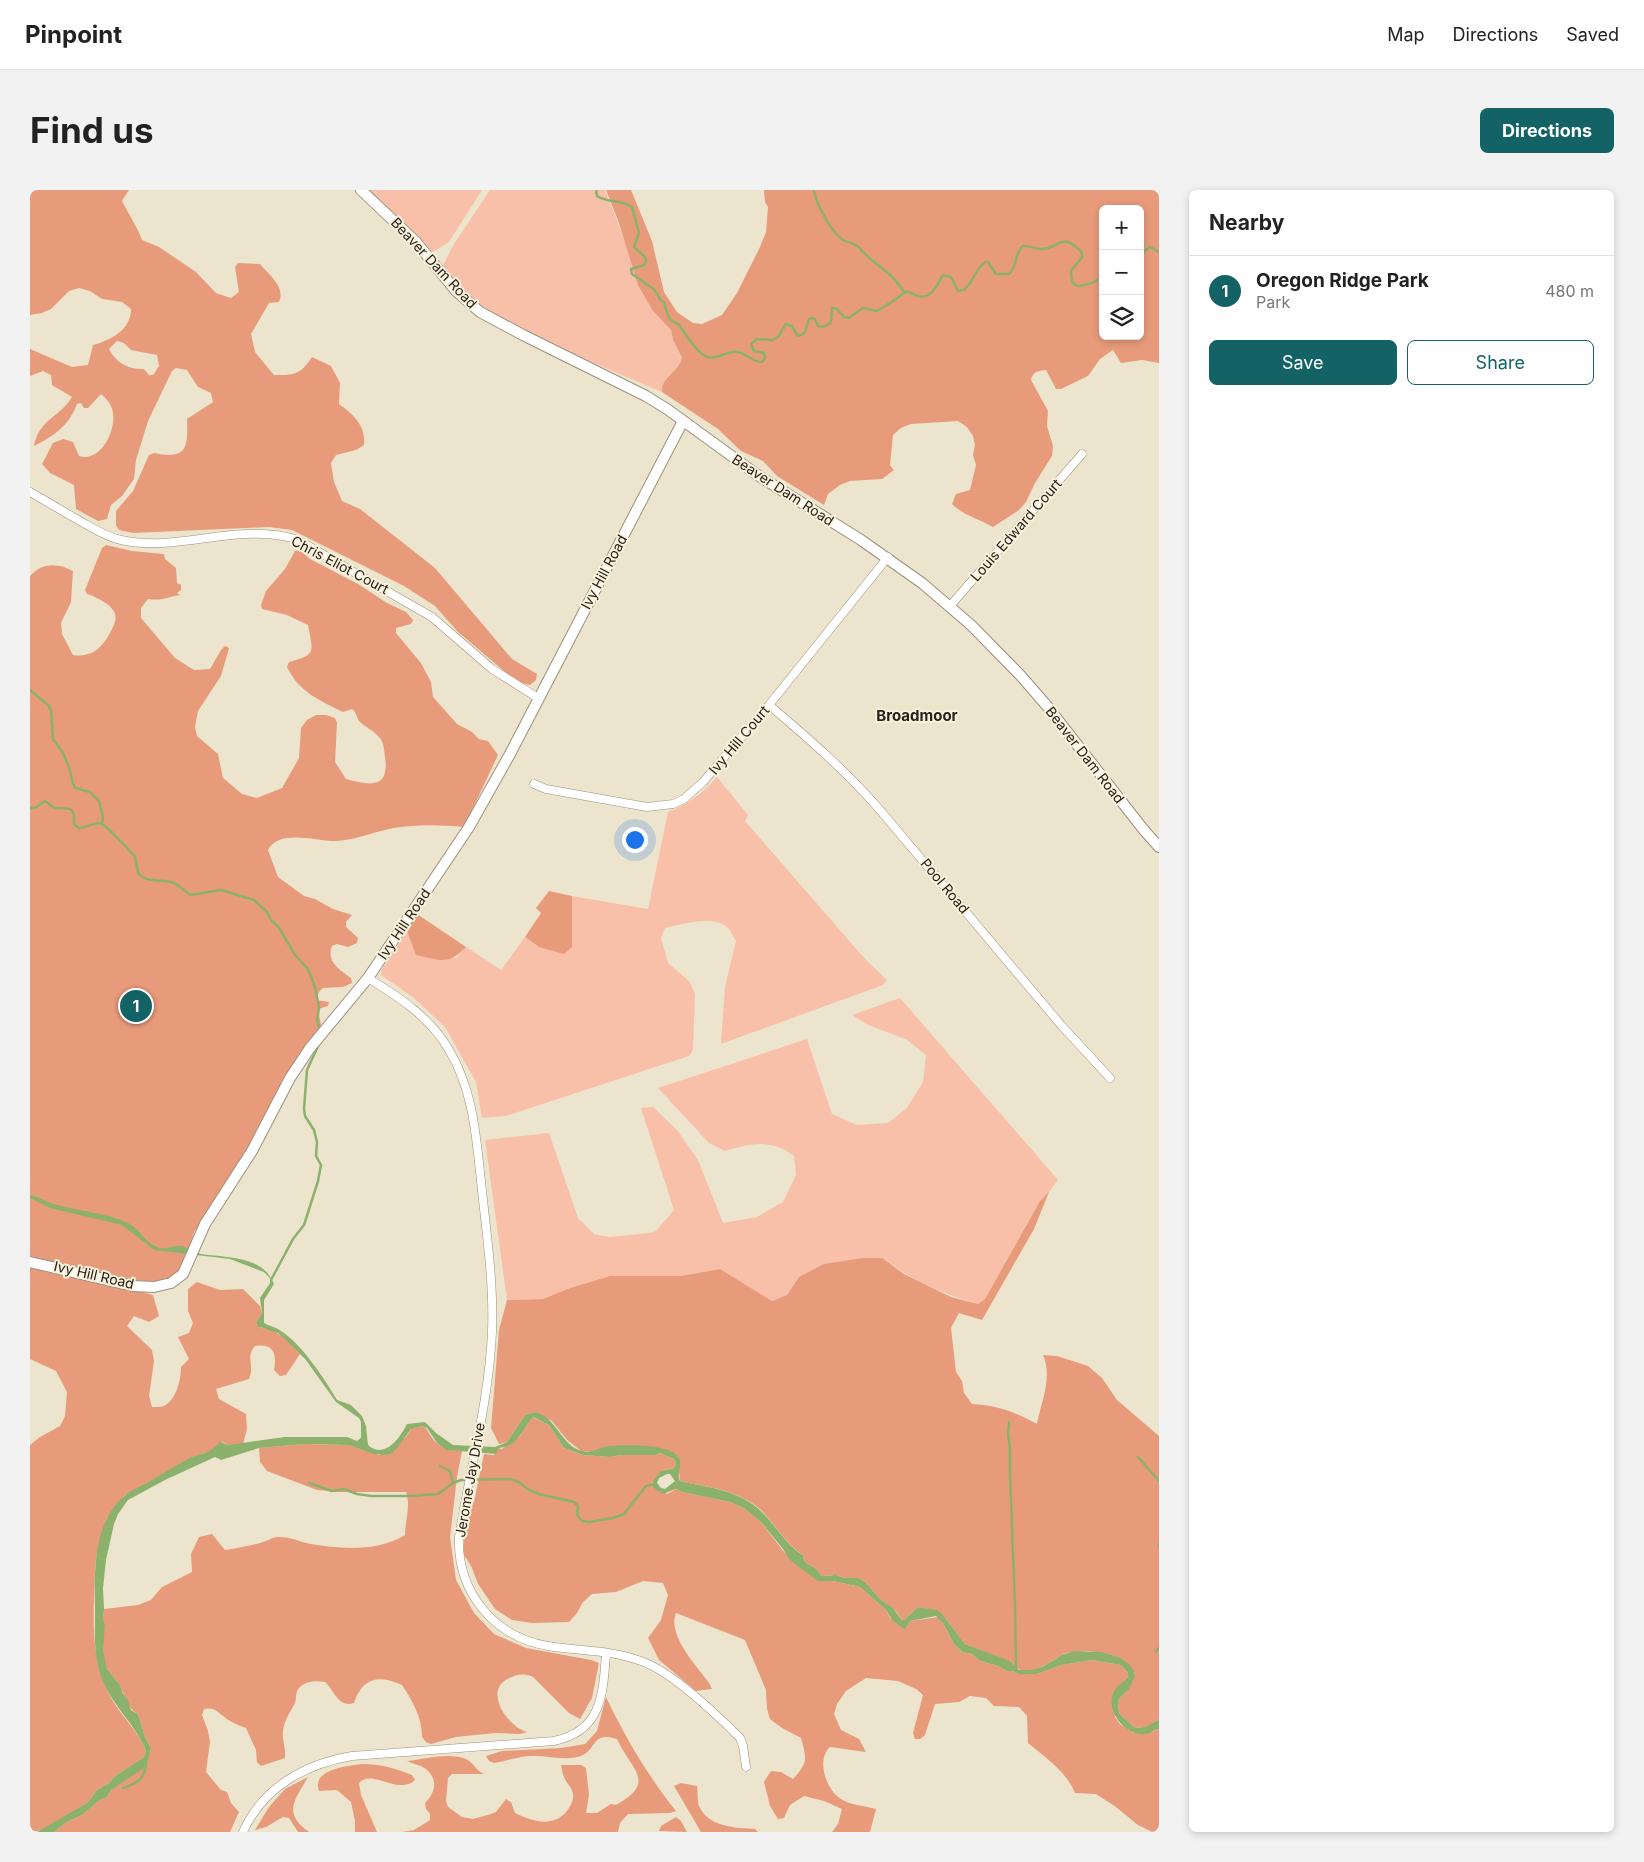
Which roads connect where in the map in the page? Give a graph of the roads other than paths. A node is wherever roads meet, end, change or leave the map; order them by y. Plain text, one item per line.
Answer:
1 (361, 190) edge
2 (683, 420) junction
3 (1082, 454) dead end
4 (30, 492) edge
5 (888, 557) junction
6 (950, 606) junction
7 (538, 698) junction
8 (769, 705) junction
9 (534, 784) dead end
10 (1159, 847) edge
11 (368, 978) junction
12 (1110, 1078) dead end
13 (30, 1262) edge
14 (606, 1653) junction
15 (746, 1767) dead end
16 (243, 1832) edge

1 - 2 street, Beaver Dam Road
2 - 5 street, Beaver Dam Road
2 - 7 street, Ivy Hill Road
3 - 6 street, Louis Edward Court
4 - 7 street, Chris Eliot Court
5 - 6 street, Beaver Dam Road
5 - 8 street, Ivy Hill Court
6 - 10 street, Beaver Dam Road
7 - 11 street, Ivy Hill Road
8 - 9 street, Ivy Hill Court
8 - 12 street, Pool Road
11 - 13 street, Ivy Hill Road
11 - 14 street, Jerome Jay Drive
14 - 15 street, Jerome Jay Drive
14 - 16 street

